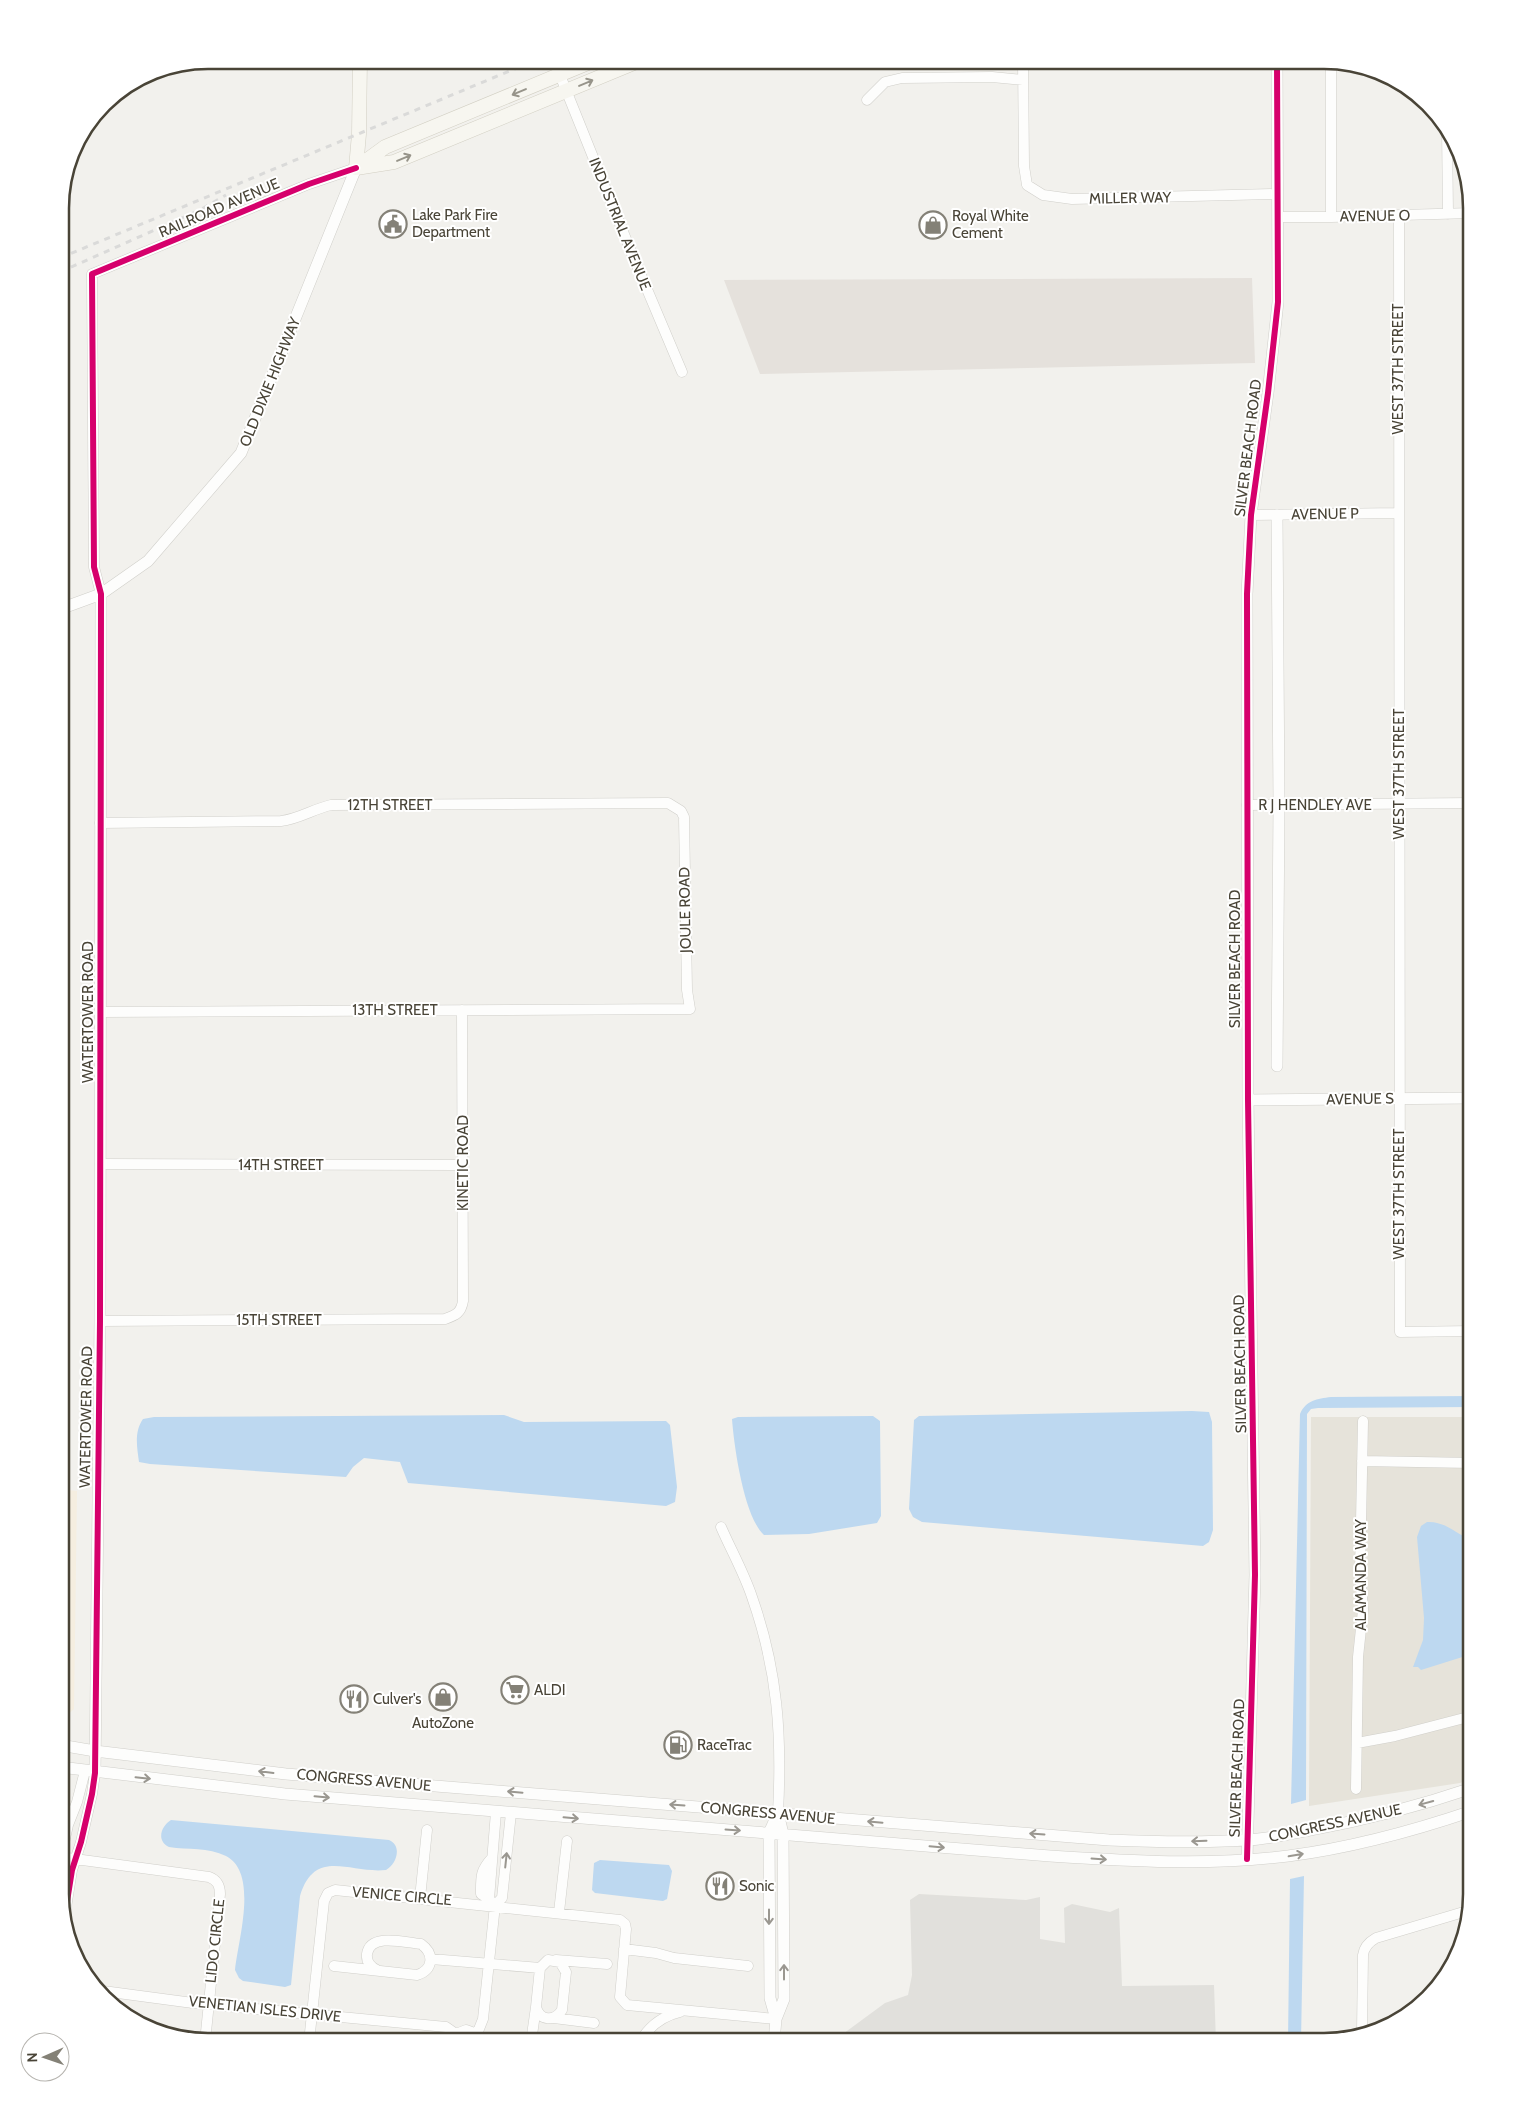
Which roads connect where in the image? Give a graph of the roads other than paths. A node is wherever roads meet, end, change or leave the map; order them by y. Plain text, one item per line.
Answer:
1 (360, 69) edge
2 (574, 69) edge
3 (620, 69) edge
4 (1023, 69) edge
5 (1277, 69) edge
6 (1331, 69) edge
7 (560, 75) junction
8 (1023, 80) junction
9 (566, 92) junction
10 (867, 100) dead end
11 (1447, 143) edge
12 (356, 168) junction
13 (1277, 194) junction
14 (1463, 213) edge
15 (1448, 214) junction
16 (1399, 216) junction
17 (1278, 217) junction
18 (1331, 218) junction
19 (92, 274) joint
20 (682, 372) dead end
21 (1398, 513) junction
22 (1251, 515) junction
23 (1277, 515) junction
24 (101, 594) junction
25 (69, 606) edge
26 (1463, 803) edge
27 (1399, 804) junction
28 (1247, 805) junction
29 (1279, 805) junction
30 (681, 811) joint
31 (100, 823) junction
32 (462, 1010) junction
33 (690, 1010) joint
34 (100, 1012) junction
35 (1277, 1066) dead end
36 (1463, 1098) edge
37 (1399, 1099) junction
38 (1248, 1100) junction
39 (100, 1164) junction
40 (462, 1165) junction
41 (458, 1314) joint
42 (100, 1321) junction
43 (1463, 1331) edge
44 (1363, 1421) dead end
45 (1362, 1461) junction
46 (1463, 1463) edge
47 (721, 1527) dead end
48 (1463, 1718) edge
49 (1357, 1743) junction
50 (69, 1747) edge
51 (95, 1751) junction
52 (69, 1768) edge
53 (90, 1772) junction
54 (1356, 1789) dead end
55 (1463, 1791) edge
56 (496, 1812) junction
57 (511, 1813) junction
58 (778, 1813) junction
59 (1463, 1814) edge
60 (69, 1822) edge
61 (428, 1830) dead end
62 (769, 1833) junction
63 (783, 1834) junction
64 (1248, 1840) junction
65 (567, 1841) dead end
66 (69, 1859) edge
67 (76, 1859) junction
68 (1247, 1859) junction
69 (69, 1889) edge
70 (420, 1898) junction
71 (492, 1902) junction
72 (559, 1912) junction
73 (1462, 1913) edge
74 (624, 1949) junction
75 (431, 1959) junction
76 (554, 1960) junction
77 (489, 1964) junction
78 (607, 1964) dead end
79 (334, 1966) dead end
80 (748, 1966) dead end
81 (540, 1968) junction
82 (377, 1970) junction
83 (110, 1992) edge
84 (209, 2004) junction
85 (536, 2006) junction
86 (648, 2007) junction
87 (695, 2011) junction
88 (312, 2014) junction
89 (554, 2018) junction
90 (776, 2019) junction
91 (594, 2023) dead end
92 (656, 2023) junction
93 (1362, 2027) edge
94 (206, 2033) edge
95 (311, 2033) edge
96 (450, 2033) edge
97 (480, 2033) edge
98 (533, 2033) edge
99 (646, 2033) edge
100 (775, 2033) edge

1 - 12 main road
2 - 7 main road
9 -> 3 main road
4 - 8 street
5 - 13 street, SILVER BEACH ROAD
6 - 18 street
7 - 9 street, INDUSTRIAL AVENUE
7 -> 12 main road
8 - 10 street
8 - 13 street, MILLER WAY
12 -> 9 main road
9 - 20 street, INDUSTRIAL AVENUE
11 - 15 street
12 - 19 street, RAILROAD AVENUE
12 - 24 street, OLD DIXIE HIGHWAY
13 - 17 street, SILVER BEACH ROAD
14 - 15 street, AVENUE O
15 - 16 street, AVENUE O
16 - 18 street, AVENUE O
16 - 21 street, WEST 37TH STREET
17 - 18 street, AVENUE O
17 - 22 street, SILVER BEACH ROAD
19 - 24 street, WATERTOWER ROAD
21 - 23 street, AVENUE P
21 - 27 street, WEST 37TH STREET
22 - 23 street, AVENUE P
22 - 28 street, SILVER BEACH ROAD
23 - 29 street
24 - 25 street, OLD DIXIE HIGHWAY
24 - 31 street, WATERTOWER ROAD
26 - 27 street, R J HENDLEY AVE
27 - 29 street, R J HENDLEY AVE
27 - 37 street, WEST 37TH STREET
28 - 29 street, R J HENDLEY AVE
28 - 38 street, SILVER BEACH ROAD
29 - 35 street
30 - 31 street, 12TH STREET
30 - 33 street, JOULE ROAD
31 - 34 street, WATERTOWER ROAD
32 - 33 street, 13TH STREET
32 - 34 street, 13TH STREET
32 - 40 street, KINETIC ROAD
34 - 39 street, WATERTOWER ROAD
36 - 37 street, AVENUE S
37 - 38 street, AVENUE S
37 - 43 street, WEST 37TH STREET
38 - 64 street, SILVER BEACH ROAD
39 - 40 street, 14TH STREET
39 - 42 street, WATERTOWER ROAD
40 - 41 street, KINETIC ROAD
41 - 42 street, 15TH STREET
42 - 51 street, WATERTOWER ROAD
44 - 45 street, ALAMANDA WAY
45 - 46 street
45 - 49 street, ALAMANDA WAY
47 - 58 street
48 - 49 street
49 - 54 street, ALAMANDA WAY
50 - 51 street, CONGRESS AVENUE
51 - 53 street
58 -> 51 street, CONGRESS AVENUE
52 - 53 street, CONGRESS AVENUE
53 -> 56 street, CONGRESS AVENUE
53 - 60 street
53 - 67 street
55 -> 64 street, CONGRESS AVENUE
56 - 57 street, CONGRESS AVENUE
56 - 71 street
57 -> 62 street, CONGRESS AVENUE
71 -> 57 street
58 - 62 street
58 - 63 street
64 -> 58 street, CONGRESS AVENUE
68 -> 59 street, CONGRESS AVENUE
61 - 70 street
62 - 63 street, CONGRESS AVENUE
62 -> 90 street
63 -> 68 street, CONGRESS AVENUE
90 -> 63 street
64 - 68 street, SILVER BEACH ROAD
65 - 72 street
66 - 67 street, LIDO CIRCLE
67 - 69 street
67 - 84 street, LIDO CIRCLE
70 - 71 street, VENICE CIRCLE
70 - 88 street, VENICE CIRCLE
71 - 72 street, VENICE CIRCLE
71 - 77 street
72 - 74 street, VENICE CIRCLE
73 - 93 street
74 - 80 street
74 - 86 street
75 - 77 street
75 - 82 street
75 - 82 street
76 - 78 street
76 - 81 street
76 - 89 street
77 - 81 street
77 - 97 street
79 - 82 street
81 - 85 street
83 - 84 street, VENETIAN ISLES DRIVE
84 - 88 street, VENETIAN ISLES DRIVE
84 - 94 street, LIDO CIRCLE
85 - 89 street
85 - 98 street
86 - 87 street
86 - 92 street
87 - 90 street
87 - 92 street
88 - 95 street, VENICE CIRCLE
88 - 96 street, VENETIAN ISLES DRIVE
89 - 91 street
90 - 100 street
92 - 99 street

